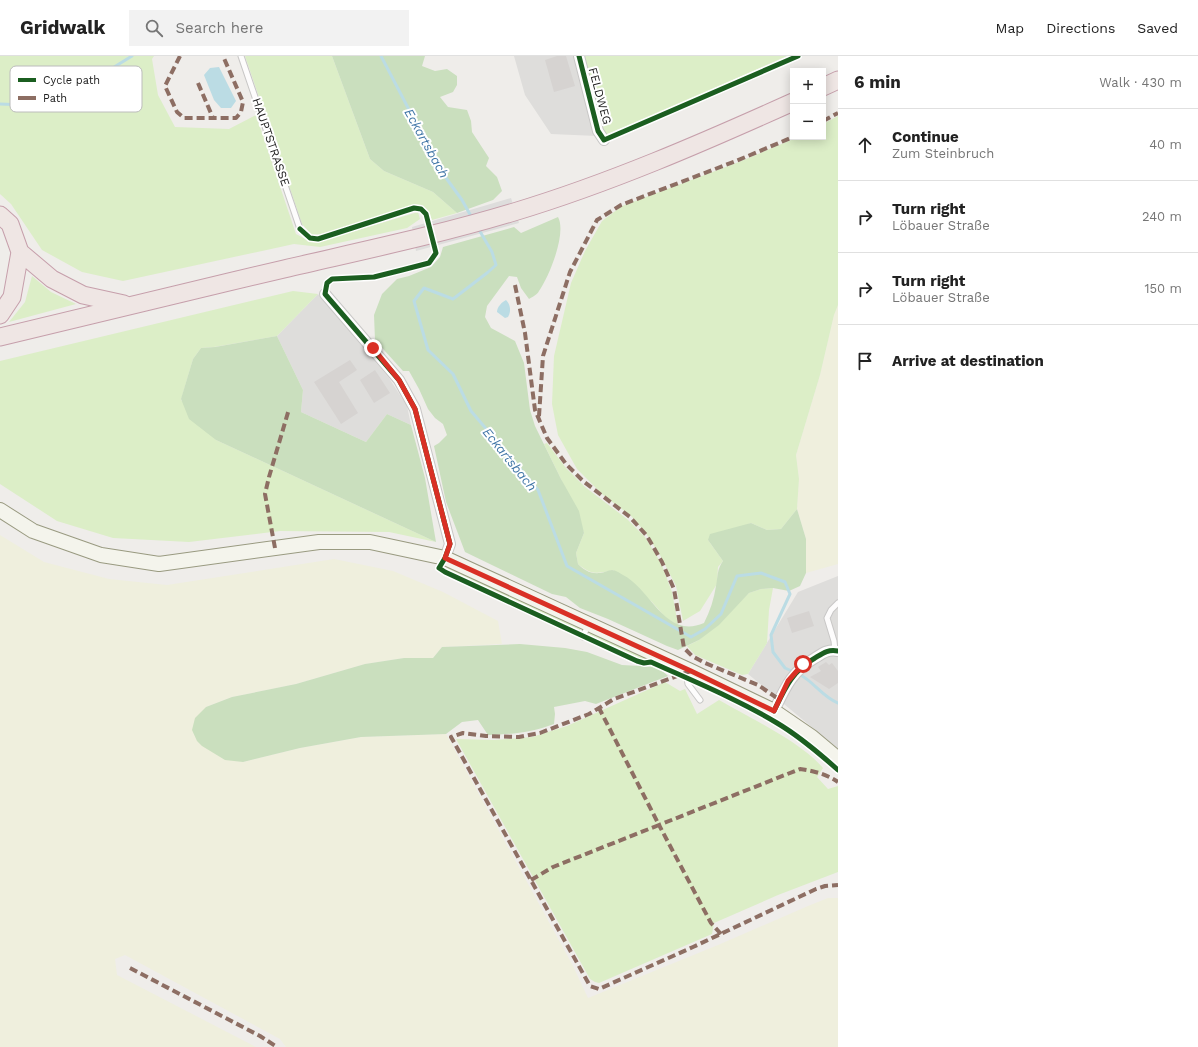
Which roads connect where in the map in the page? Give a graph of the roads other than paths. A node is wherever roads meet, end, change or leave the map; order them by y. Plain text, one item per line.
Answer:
1 (242, 56) edge
2 (579, 56) edge
3 (838, 80) edge
4 (826, 86) edge
5 (790, 103) edge
6 (604, 140) dead end
7 (0, 215) edge
8 (300, 229) dead end
9 (20, 252) junction
10 (325, 294) dead end
11 (129, 305) junction
12 (0, 315) edge
13 (0, 337) edge
14 (0, 510) edge
15 (450, 560) junction
16 (838, 602) edge
17 (589, 624) junction
18 (583, 637) dead end
19 (837, 650) edge
20 (691, 671) junction
21 (700, 700) dead end
22 (774, 711) junction
23 (838, 759) edge

1 - 8 lane, HAUPTSTRASSE
2 - 6 street, FELDWEG
3 - 4 highway
5 - 11 highway
7 - 9 highway
9 - 11 highway
9 - 12 highway
10 - 15 street
11 - 13 highway
14 - 15 main road
15 - 17 main road
16 - 19 lane
17 - 18 lane
17 - 20 main road
19 - 22 street
20 - 21 lane
20 - 22 main road
22 - 23 main road

